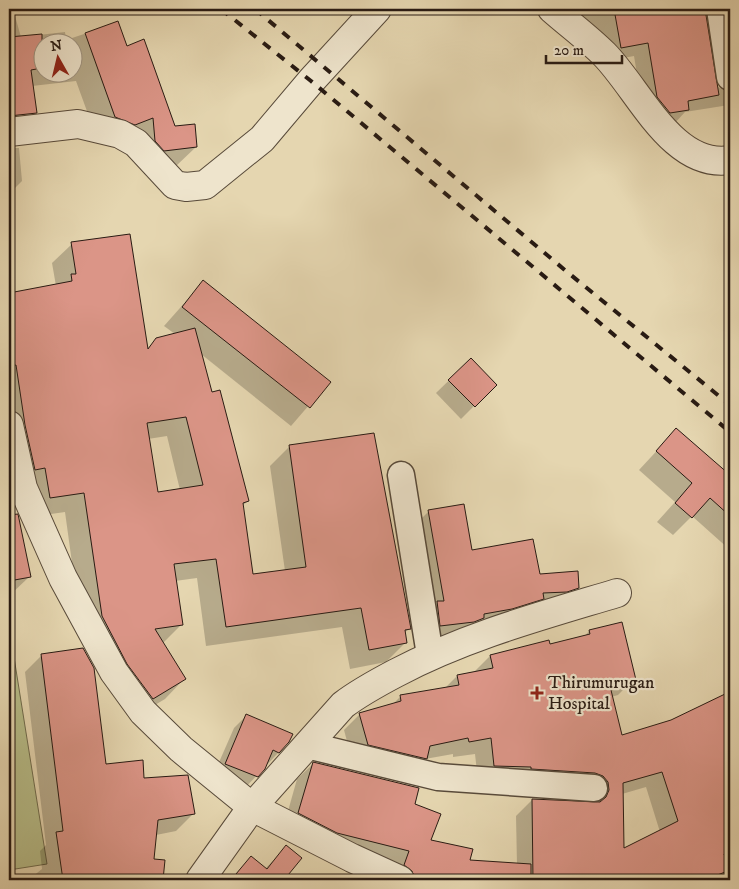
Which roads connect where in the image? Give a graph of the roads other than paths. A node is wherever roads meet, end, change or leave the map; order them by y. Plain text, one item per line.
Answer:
1 (378, 9) edge
2 (552, 9) edge
3 (720, 9) edge
4 (730, 77) edge
5 (9, 132) edge
6 (730, 160) edge
7 (9, 425) edge
8 (401, 475) dead end
9 (16, 489) edge
10 (617, 593) dead end
11 (430, 655) junction
12 (307, 745) junction
13 (594, 788) dead end
14 (252, 807) junction
15 (200, 880) edge
16 (400, 880) edge

1 - 5 street
2 - 6 street
3 - 4 street
7 - 9 street
8 - 11 street
9 - 14 street
10 - 11 street
11 - 12 street
12 - 13 street
12 - 14 street
14 - 15 street
14 - 16 street

